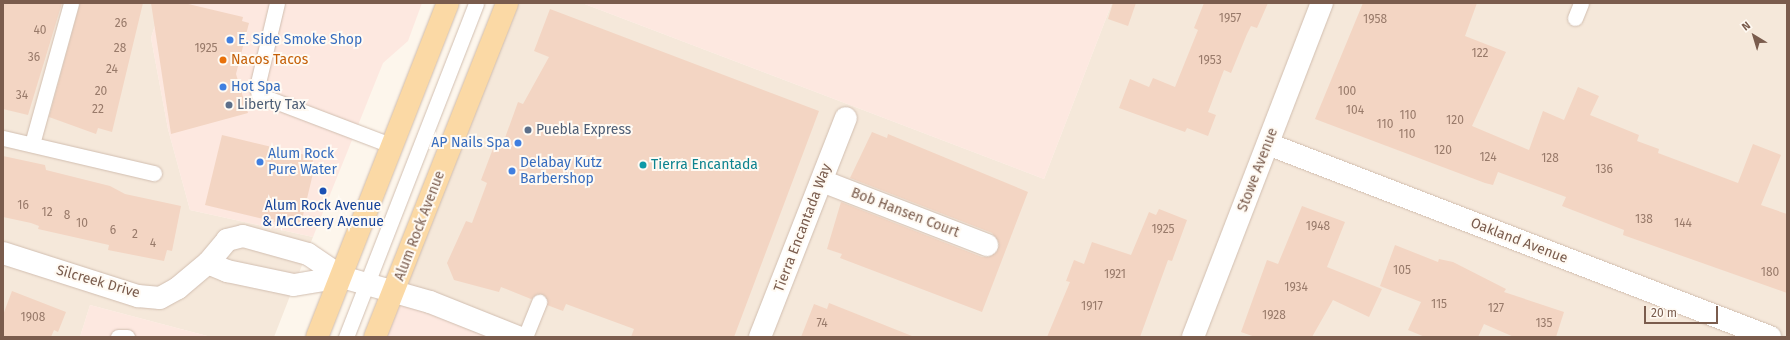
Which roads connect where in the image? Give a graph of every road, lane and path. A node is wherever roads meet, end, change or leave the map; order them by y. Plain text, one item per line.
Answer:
1 (71, 3) edge
2 (277, 3) edge
3 (448, 3) edge
4 (476, 3) edge
5 (507, 3) edge
6 (1322, 3) edge
7 (1581, 3) edge
8 (1575, 18) dead end
9 (846, 118) dead end
10 (3, 138) edge
11 (32, 144) junction
12 (1268, 144) junction
13 (393, 146) junction
14 (154, 173) dead end
15 (822, 181) junction
16 (987, 245) dead end
17 (3, 253) edge
18 (208, 263) junction
19 (342, 277) junction
20 (368, 284) junction
21 (394, 292) junction
22 (539, 302) dead end
23 (118, 337) edge
24 (127, 337) edge
25 (317, 337) edge
26 (346, 337) edge
27 (376, 337) edge
28 (518, 337) edge
29 (525, 337) edge
30 (760, 337) edge
31 (1193, 337) edge
32 (1770, 337) edge

1 - 11 lane
2 - 13 lane
3 - 13 main road
4 - 20 lane, Alum Rock Avenue
5 - 21 main road, Alum Rock Avenue
6 - 12 street, Stowe Avenue
7 - 8 lane
9 - 15 street, Tierra Encantada Way
10 - 11 lane
11 - 14 lane
12 - 31 street, Stowe Avenue
12 - 32 street, Oakland Avenue
13 - 19 main road
15 - 16 street, Bob Hansen Court
15 - 30 street, Tierra Encantada Way
17 - 18 street, Silcreek Drive
18 - 19 street
18 - 19 street, Silcreek Drive
19 - 20 street
19 - 25 main road
20 - 21 street
20 - 26 lane, Alum Rock Avenue
21 - 27 main road, Alum Rock Avenue
21 - 28 street
22 - 29 lane
23 - 24 lane

